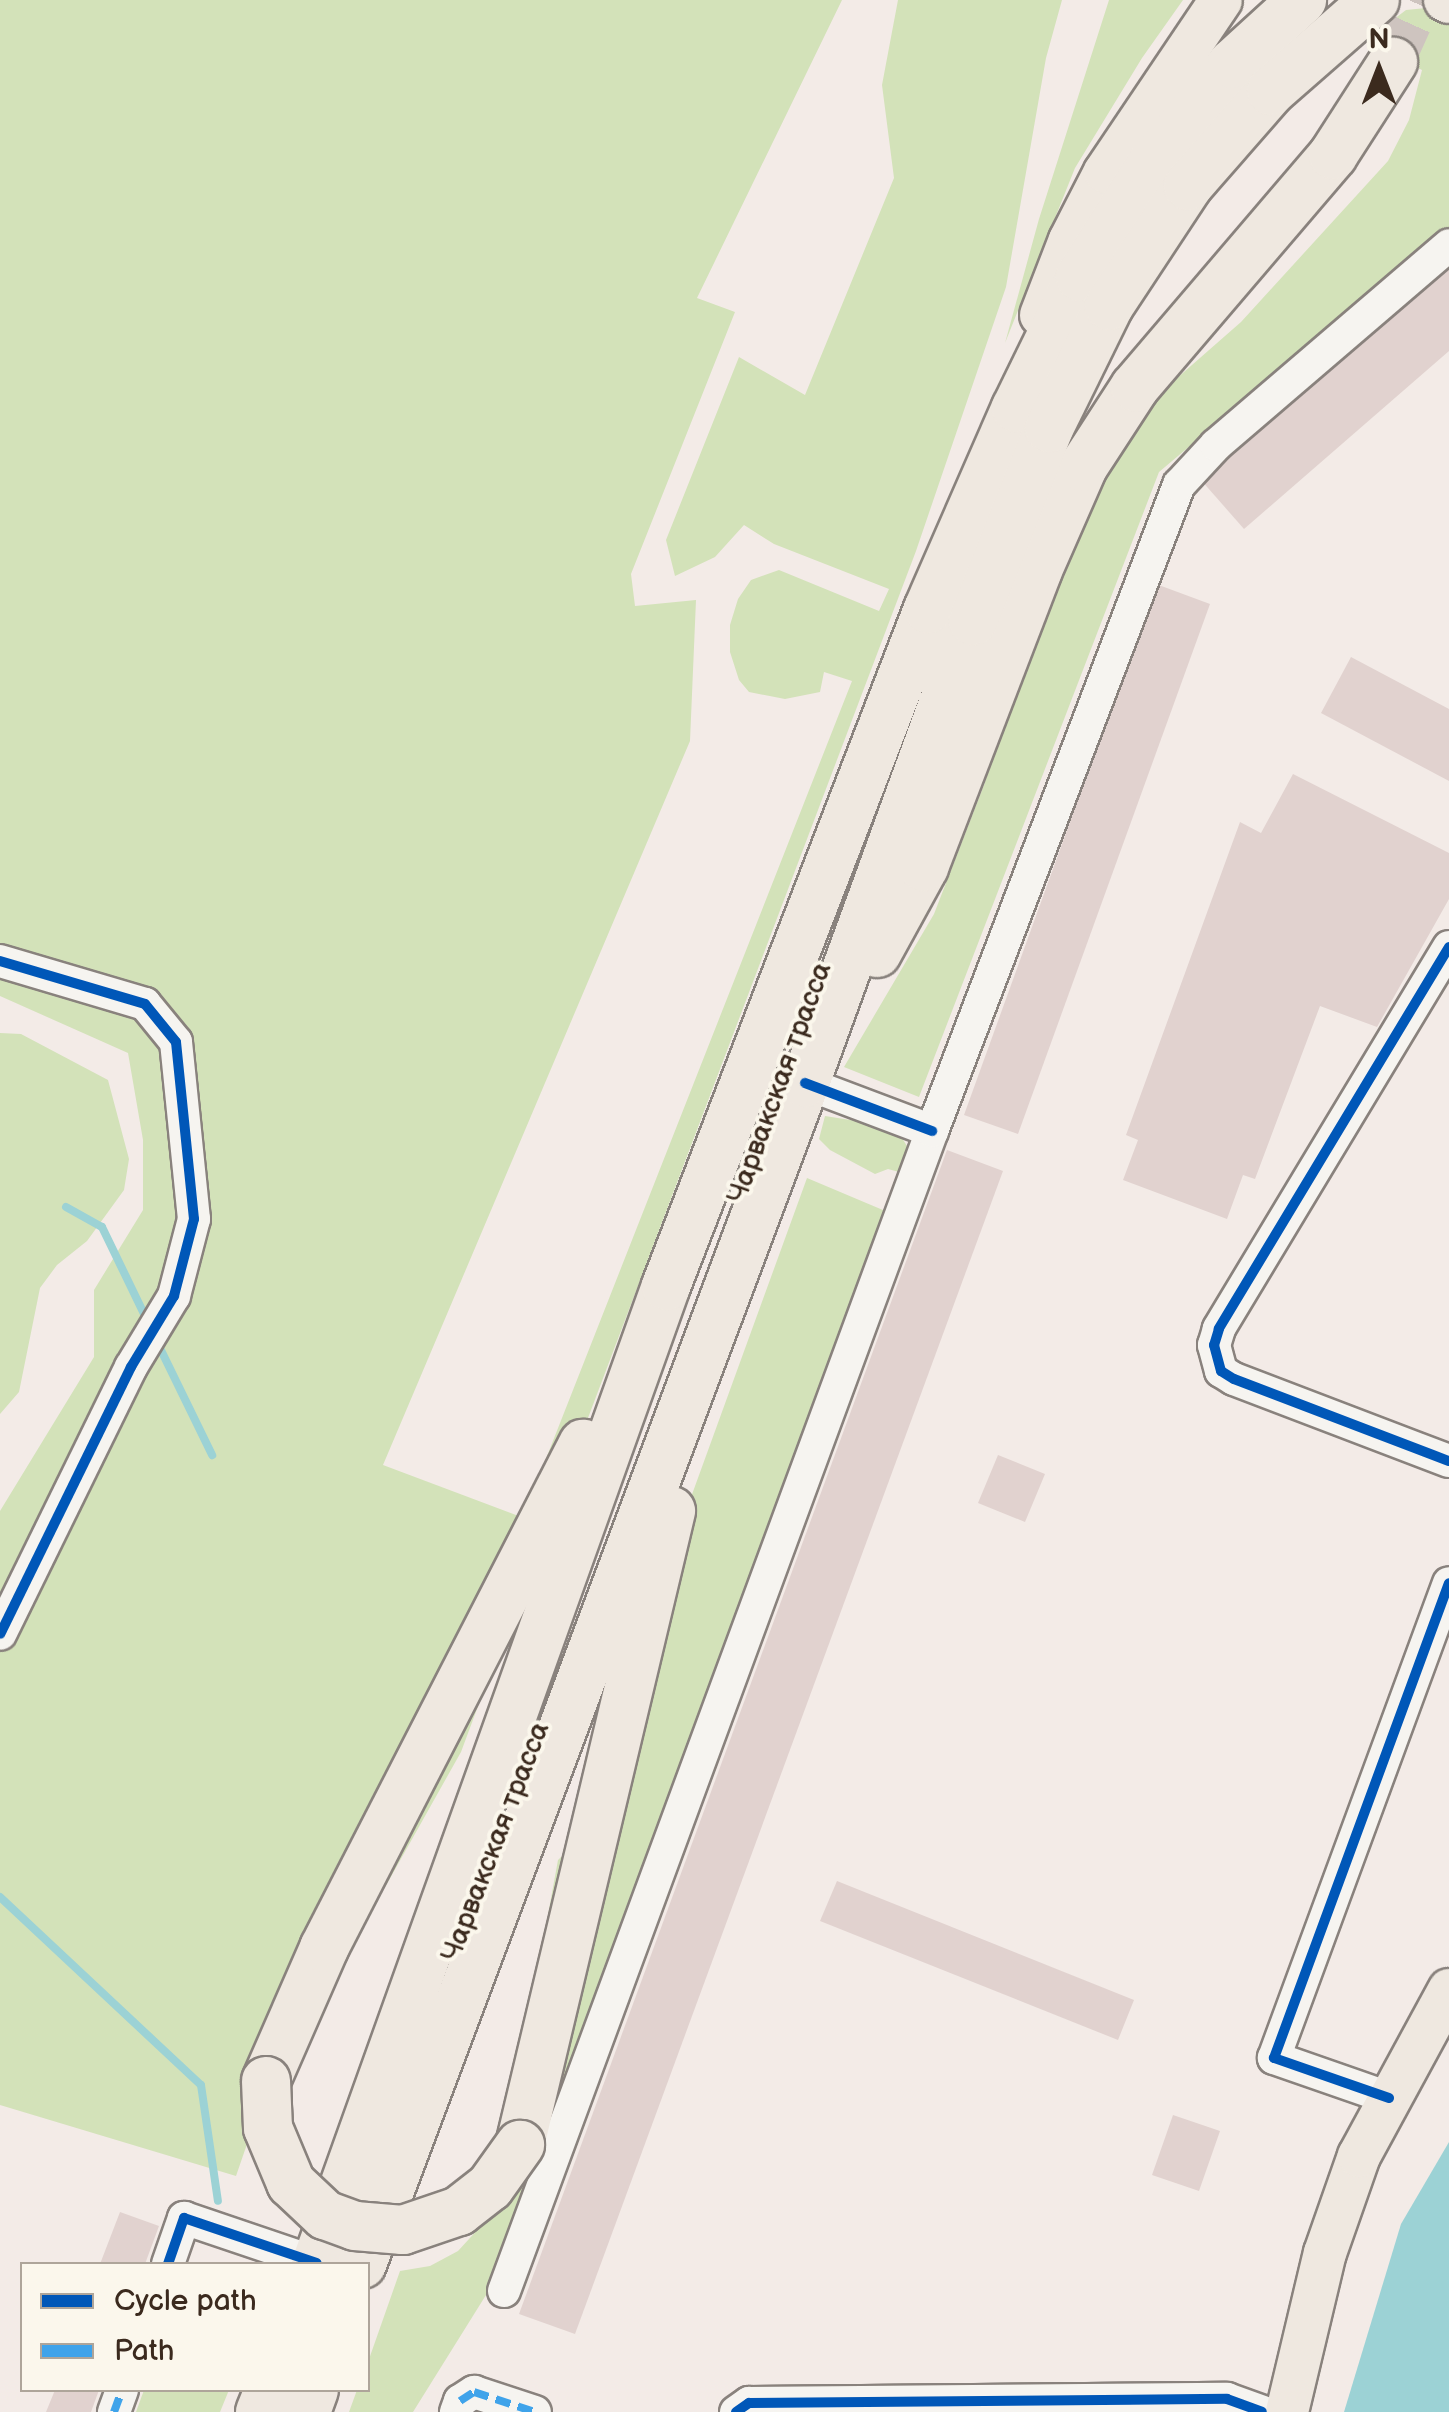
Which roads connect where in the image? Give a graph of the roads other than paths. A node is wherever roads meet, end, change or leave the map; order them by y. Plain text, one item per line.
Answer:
1 (1222, 0) edge
2 (1302, 0) edge
3 (1376, 0) edge
4 (1393, 62) tunnel mouth
5 (1449, 245) edge
6 (928, 609) junction
7 (1449, 947) edge
8 (0, 961) edge
9 (805, 1083) junction
10 (932, 1131) junction
11 (666, 1286) junction
12 (720, 1306) junction
13 (1449, 1462) edge
14 (1449, 1583) edge
15 (0, 1634) edge
16 (1449, 1990) edge
17 (1388, 2098) junction
18 (169, 2262) edge
19 (326, 2262) edge
20 (333, 2262) edge
21 (333, 2262) edge
22 (504, 2291) dead end
23 (458, 2406) edge
24 (535, 2412) edge
25 (736, 2412) edge
26 (1262, 2412) edge
27 (1287, 2412) edge

1 - 6 main road
2 - 6 highway, Чарвакская трасса
3 - 9 highway, Чарвакская трасса
4 - 9 highway
5 - 10 street
6 - 11 highway, Чарвакская трасса
7 - 13 street
8 - 15 street
9 - 10 street
9 - 12 highway, Чарвакская трасса
10 - 22 street
11 - 12 highway, bridge
11 - 20 highway, Чарвакская трасса
12 - 21 highway, Чарвакская трасса
14 - 17 street
16 - 17 main road
17 - 27 main road
18 - 19 street
23 - 24 street
25 - 26 street

